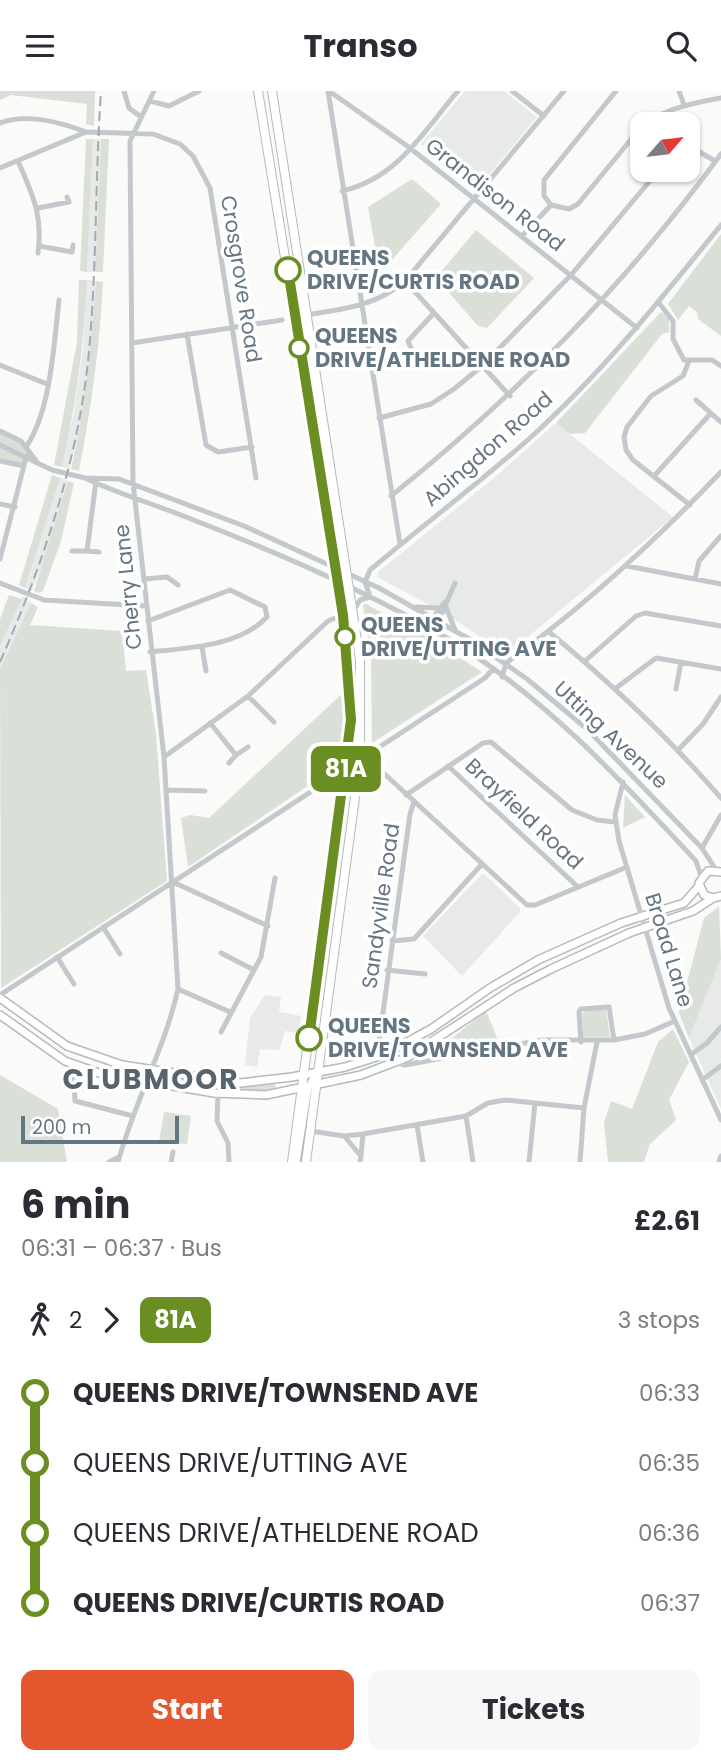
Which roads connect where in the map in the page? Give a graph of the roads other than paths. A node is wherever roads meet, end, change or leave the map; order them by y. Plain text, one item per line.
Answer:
1 (124, 91) edge
2 (154, 91) edge
3 (200, 91) edge
4 (258, 91) edge
5 (272, 91) edge
6 (328, 91) edge
7 (458, 91) edge
8 (512, 91) edge
9 (564, 91) edge
10 (616, 91) edge
11 (680, 91) edge
12 (721, 98) edge
13 (150, 101) junction
14 (684, 105) junction
15 (664, 112) edge
16 (544, 116) junction
17 (141, 117) junction
18 (0, 123) edge
19 (86, 132) junction
20 (132, 133) junction
21 (630, 141) edge
22 (410, 148) junction
23 (700, 152) edge
24 (721, 154) edge
25 (18, 161) junction
26 (715, 161) junction
27 (0, 168) edge
28 (649, 182) edge
29 (342, 191) junction
30 (67, 197) dead end
31 (474, 199) junction
32 (551, 205) junction
33 (38, 208) junction
34 (721, 225) edge
35 (522, 236) junction
36 (73, 245) dead end
37 (39, 246) junction
38 (38, 253) dead end
39 (571, 275) junction
40 (405, 281) junction
41 (59, 300) dead end
42 (603, 300) junction
43 (659, 303) junction
44 (361, 306) junction
45 (433, 314) junction
46 (308, 315) junction
47 (295, 317) junction
48 (282, 320) dead end
49 (233, 327) junction
50 (637, 328) junction
51 (187, 334) junction
52 (132, 343) junction
53 (689, 361) junction
54 (418, 364) dead end
55 (0, 365) edge
56 (482, 366) junction
57 (721, 366) edge
58 (47, 384) junction
59 (510, 396) junction
60 (696, 400) dead end
61 (711, 413) junction
62 (379, 418) junction
63 (721, 422) edge
64 (0, 431) edge
65 (0, 445) edge
66 (251, 447) junction
67 (27, 452) junction
68 (0, 461) edge
69 (24, 466) junction
70 (721, 472) edge
71 (655, 475) junction
72 (256, 478) dead end
73 (96, 480) junction
74 (133, 483) junction
75 (391, 496) junction
76 (136, 498) junction
77 (0, 504) edge
78 (690, 505) junction
79 (15, 507) junction
80 (721, 536) edge
81 (400, 544) junction
82 (72, 551) dead end
83 (87, 551) junction
84 (100, 552) dead end
85 (1, 554) edge
86 (627, 566) junction
87 (334, 568) junction
88 (348, 574) junction
89 (144, 579) junction
90 (695, 579) junction
91 (365, 582) junction
92 (0, 583) edge
93 (337, 583) junction
94 (455, 583) dead end
95 (721, 584) edge
96 (178, 585) dead end
97 (350, 587) junction
98 (370, 597) junction
99 (446, 604) junction
100 (146, 606) junction
101 (413, 607) junction
102 (439, 607) junction
103 (354, 610) junction
104 (343, 615) junction
105 (432, 619) junction
106 (148, 621) junction
107 (438, 622) junction
108 (721, 627) edge
109 (430, 629) junction
110 (457, 632) junction
111 (549, 632) junction
112 (202, 647) junction
113 (150, 652) junction
114 (518, 656) junction
115 (585, 661) junction
116 (681, 662) junction
117 (506, 663) junction
118 (512, 668) junction
119 (721, 669) edge
120 (492, 670) junction
121 (206, 671) dead end
122 (502, 677) junction
123 (616, 688) junction
124 (676, 689) dead end
125 (248, 696) junction
126 (721, 697) edge
127 (274, 722) dead end
128 (210, 723) junction
129 (248, 747) dead end
130 (678, 749) junction
131 (236, 755) junction
132 (364, 757) junction
133 (164, 758) junction
134 (229, 763) dead end
135 (448, 766) junction
136 (346, 769) junction
137 (623, 782) junction
138 (166, 790) junction
139 (205, 791) dead end
140 (406, 795) junction
141 (721, 798) edge
142 (414, 802) junction
143 (721, 815) edge
144 (615, 822) junction
145 (702, 848) junction
146 (482, 864) junction
147 (627, 867) junction
148 (718, 871) edge
149 (701, 876) junction
150 (275, 878) dead end
151 (173, 882) junction
152 (699, 886) junction
153 (578, 887) junction
154 (717, 897) edge
155 (642, 916) junction
156 (268, 926) junction
157 (645, 926) junction
158 (103, 927) junction
159 (392, 941) junction
160 (220, 953) dead end
161 (120, 954) dead end
162 (57, 957) junction
163 (254, 970) junction
164 (387, 970) junction
165 (425, 974) dead end
166 (74, 984) dead end
167 (178, 989) junction
168 (0, 997) edge
169 (230, 1012) junction
170 (0, 1015) edge
171 (676, 1021) junction
172 (721, 1027) edge
173 (221, 1032) dead end
174 (614, 1040) junction
175 (581, 1042) junction
176 (597, 1042) junction
177 (692, 1054) junction
178 (377, 1057) junction
179 (395, 1062) junction
180 (73, 1063) junction
181 (721, 1066) edge
182 (149, 1070) junction
183 (317, 1073) junction
184 (303, 1075) junction
185 (702, 1080) junction
186 (146, 1083) junction
187 (309, 1088) junction
188 (218, 1094) junction
189 (535, 1103) junction
190 (584, 1108) junction
191 (133, 1116) junction
192 (466, 1116) junction
193 (721, 1120) edge
194 (417, 1125) junction
195 (310, 1131) junction
196 (363, 1135) junction
197 (344, 1136) junction
198 (173, 1152) dead end
199 (721, 1156) edge
200 (361, 1159) edge
201 (119, 1160) edge
202 (109, 1162) edge
203 (171, 1162) edge
204 (229, 1162) edge
205 (294, 1162) edge
206 (306, 1162) edge
207 (423, 1162) edge
208 (473, 1162) edge
209 (529, 1162) edge
210 (580, 1162) edge
211 (719, 1162) edge

1 - 17 street
2 - 13 street, Cherry Lane
3 - 13 street
4 - 47 highway
5 - 46 highway
6 - 22 street, Grandison Road
6 - 29 street
7 - 22 street
8 - 16 street
9 - 16 street
10 - 32 street
11 - 14 street
12 - 14 street
13 - 17 street, Cherry Lane
14 - 15 street
16 - 31 street
17 - 20 street, Cherry Lane
18 - 19 street
19 - 20 street, Crosgrove Road
19 - 25 street
20 - 49 street, Crosgrove Road
20 - 52 street, Cherry Lane
21 - 32 street
22 - 29 street
22 - 31 street, Grandison Road
23 - 26 street
24 - 26 street
25 - 27 street
25 - 33 street
26 - 42 street
28 - 39 street
29 - 44 street
30 - 33 street
31 - 35 street, Grandison Road
31 - 40 street
32 - 35 street
33 - 37 street
34 - 43 street, Abingdon Road
35 - 39 street, Grandison Road
36 - 37 street
37 - 38 street
39 - 42 street, Grandison Road
39 - 56 street
40 - 44 street
40 - 45 street
41 - 58 street
42 - 50 street, Grandison Road
42 - 59 street
43 - 50 street, Abingdon Road
43 - 53 street
44 - 46 street
44 - 62 street
45 - 54 street
45 - 56 street
46 - 47 street
46 - 88 highway
47 - 87 highway
48 - 49 street
49 - 51 street
49 - 66 street, Crosgrove Road
50 - 81 street, Abingdon Road
51 - 52 street
51 - 66 street
52 - 74 street, Cherry Lane
53 - 57 street
53 - 71 street
55 - 58 street
56 - 59 street
56 - 62 street
58 - 67 street
59 - 75 street
60 - 61 street
61 - 63 street
61 - 71 street
62 - 75 street
64 - 67 street, Utting Avenue
65 - 67 street, Utting Avenue
66 - 72 street, Crosgrove Road
67 - 69 street
67 - 73 street, Utting Avenue
68 - 69 street
69 - 79 street
70 - 78 street
71 - 78 street
73 - 74 street, Utting Avenue
73 - 76 street, Utting Avenue
73 - 83 street
74 - 76 street, Cherry Lane
74 - 87 street, Utting Avenue
75 - 81 street
76 - 89 street, Cherry Lane
76 - 93 street, Utting Avenue
77 - 79 street
78 - 86 street
79 - 85 street
80 - 90 street
81 - 91 street, Abingdon Road
82 - 83 street
83 - 84 street
86 - 90 street
86 - 111 street
87 - 88 street, Utting Avenue
87 - 93 highway
88 - 91 street, Utting Avenue
88 - 97 highway
89 - 96 street
89 - 100 street, Cherry Lane
90 - 95 street
91 - 98 street
91 - 101 street, Utting Avenue
92 - 100 street
93 - 97 street, Utting Avenue
93 - 104 highway
94 - 99 street
97 - 98 street, Utting Avenue
97 - 103 highway
98 - 103 street
98 - 109 street, Utting Avenue
99 - 102 street
99 - 107 street
99 - 110 street
100 - 106 street, Cherry Lane
101 - 102 street
101 - 105 street, Utting Avenue
102 - 105 street
103 - 132 highway
104 - 125 street
104 - 136 highway
105 - 107 street, Utting Avenue
105 - 109 street
106 - 112 street
106 - 113 street, Cherry Lane
107 - 109 street
107 - 110 street, Utting Avenue
108 - 115 street
109 - 120 street, Utting Avenue
110 - 117 street, Utting Avenue
111 - 114 street
111 - 115 street
112 - 113 street
112 - 121 street
113 - 133 street, Cherry Lane
114 - 117 street
114 - 118 street
115 - 123 street
116 - 119 street
116 - 123 street
116 - 124 street
117 - 118 street, Utting Avenue
117 - 122 street
118 - 145 street, Utting Avenue
120 - 122 street, Utting Avenue
120 - 132 street
122 - 137 street, Utting Avenue
123 - 130 street
125 - 127 street
125 - 128 street
126 - 130 street
128 - 131 street
128 - 133 street
129 - 131 street
130 - 141 street
131 - 134 street
132 - 136 street
132 - 140 street
132 - 183 highway
133 - 138 street, Cherry Lane
135 - 140 street
135 - 144 street
135 - 153 street, Brayfield Road
136 - 151 street
136 - 184 highway
137 - 144 street, Broad Lane
137 - 149 street, Utting Avenue
138 - 139 street
138 - 151 street, Cherry Lane
140 - 142 street
142 - 146 street
142 - 159 street, Sandyville Road
143 - 145 street
144 - 147 street, Broad Lane
145 - 148 street, Utting Avenue
146 - 153 street
146 - 159 street
147 - 153 street
147 - 155 street, Broad Lane
148 - 149 main road
149 - 152 main road
150 - 156 street
151 - 156 street
151 - 158 street
151 - 167 street, Cherry Lane
152 - 154 main road
152 - 155 main road
154 - 157 main road
155 - 157 street, Broad Lane
155 - 178 main road
156 - 163 street
157 - 171 street, Broad Lane
157 - 179 main road
158 - 161 street
158 - 162 street
159 - 164 street, Sandyville Road
160 - 163 street
162 - 166 street
162 - 168 street
163 - 169 street
164 - 165 street
164 - 178 street, Sandyville Road
167 - 169 street
167 - 182 street, Cherry Lane
168 - 182 main road
169 - 173 street
170 - 180 main road
171 - 174 street
171 - 177 street, Broad Lane
172 - 177 street
174 - 175 street
174 - 176 street
175 - 176 street
175 - 179 street
176 - 190 street
177 - 185 street, Broad Lane
178 - 183 main road
179 - 187 main road
180 - 186 main road
180 - 191 street
181 - 185 street
182 - 184 main road
182 - 186 street, Cherry Lane
183 - 184 main road
183 - 187 highway
184 - 187 highway
185 - 193 street, Broad Lane
186 - 188 main road
186 - 191 street, Cherry Lane
187 - 188 main road
187 - 195 highway
187 - 205 highway
188 - 204 street
189 - 190 street
189 - 192 street
189 - 209 street
190 - 210 street
191 - 201 street, Cherry Lane
192 - 194 street
192 - 208 street
194 - 196 street
194 - 207 street
195 - 197 street
195 - 206 highway
196 - 197 street
196 - 200 street
197 - 200 street
198 - 203 street
199 - 211 street
201 - 202 street

